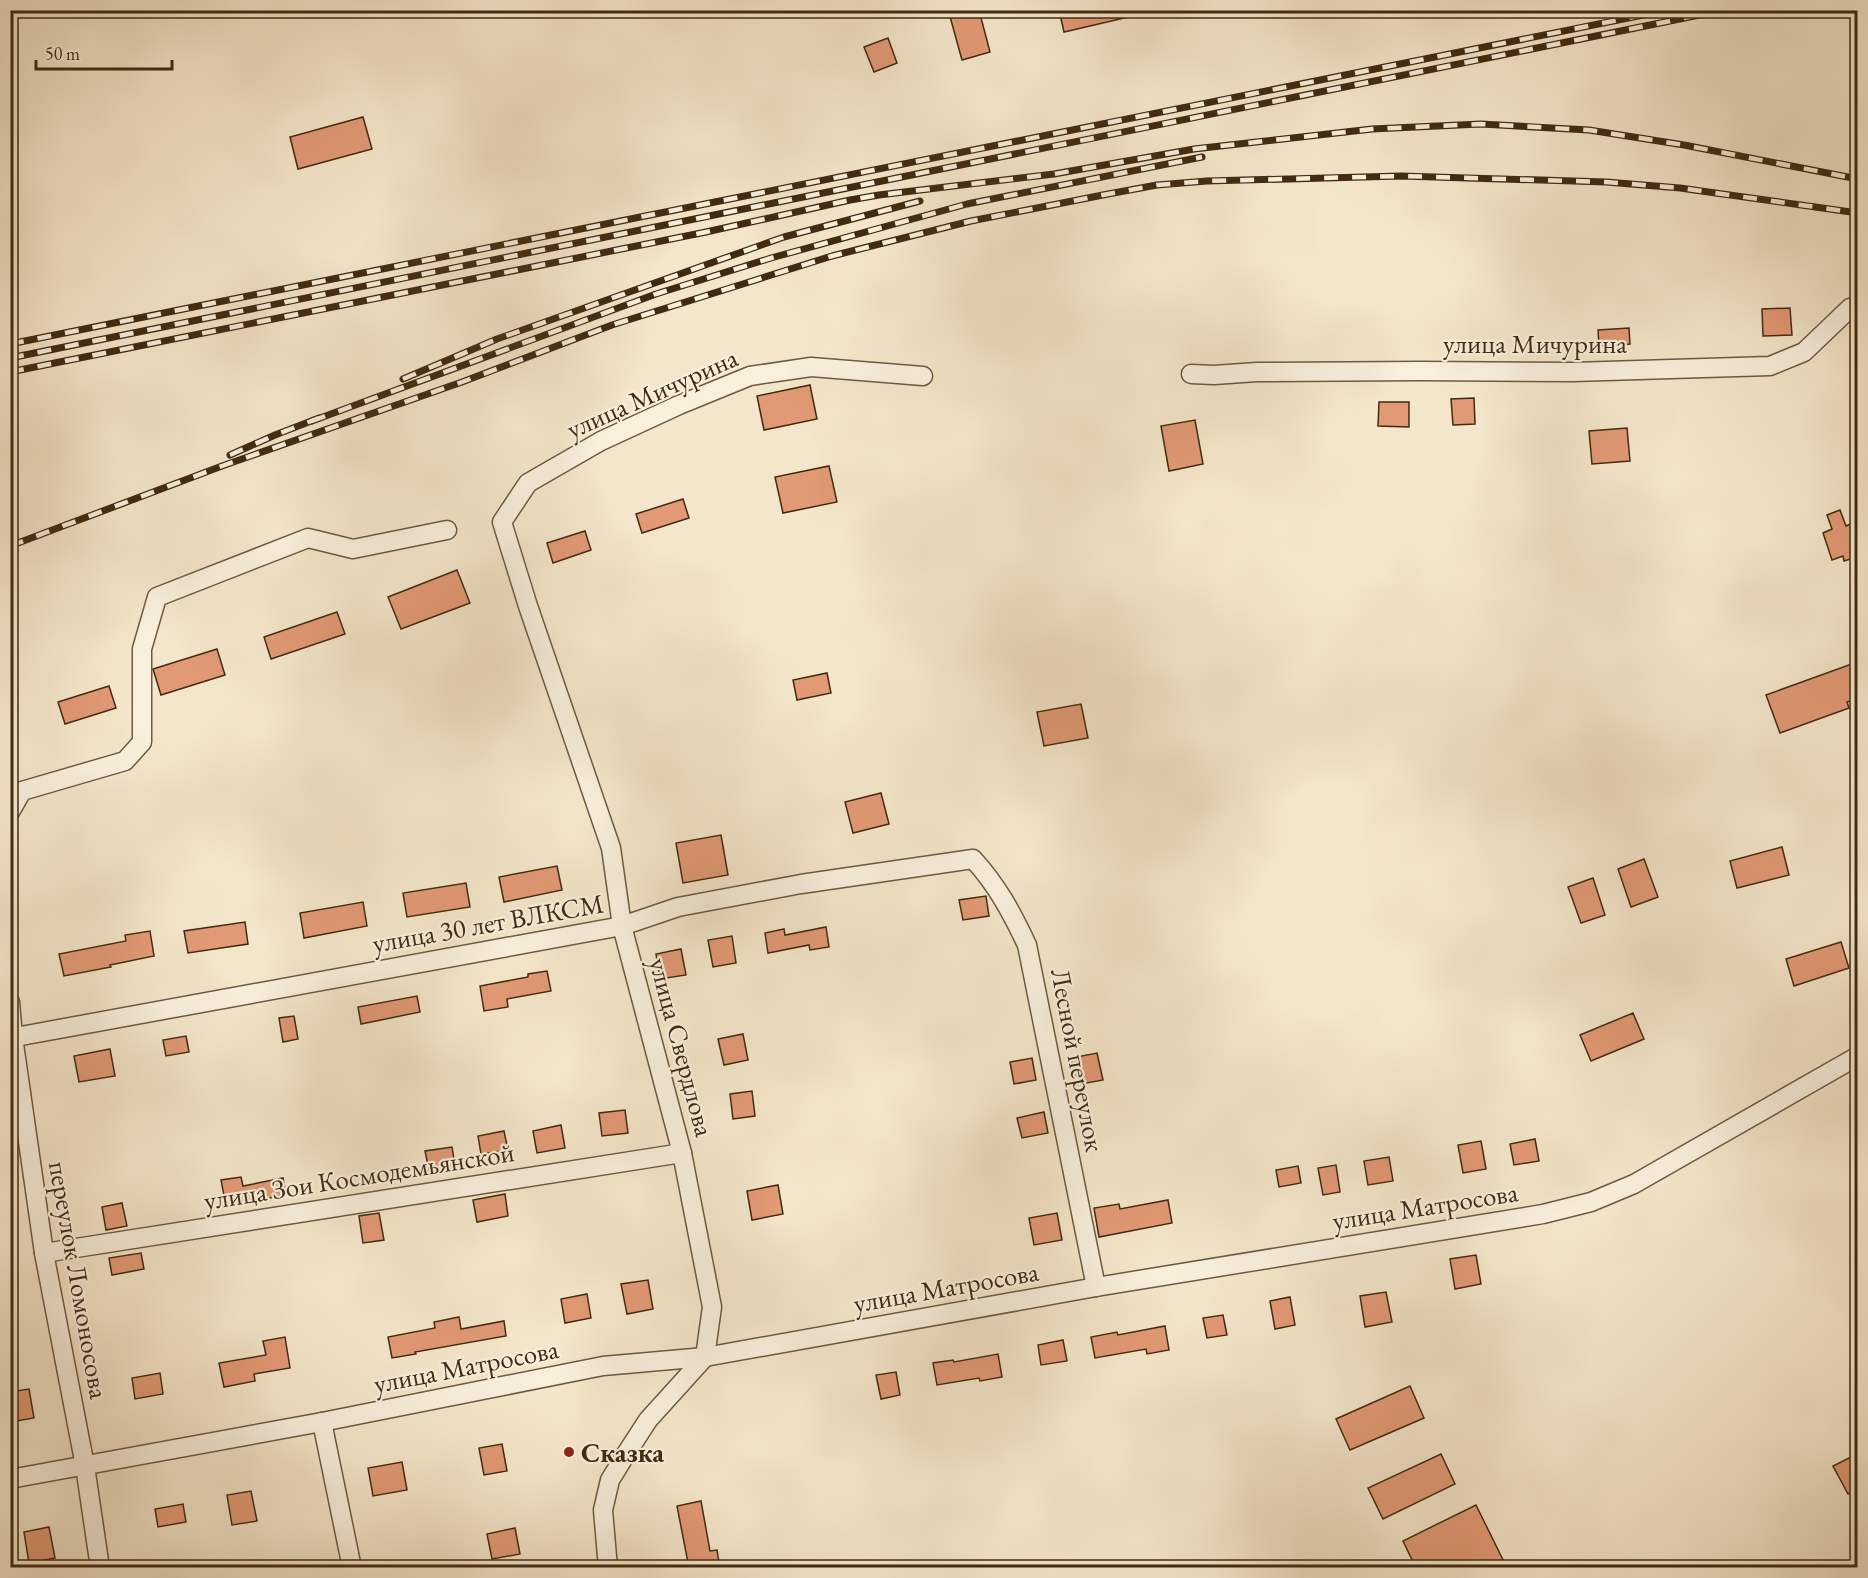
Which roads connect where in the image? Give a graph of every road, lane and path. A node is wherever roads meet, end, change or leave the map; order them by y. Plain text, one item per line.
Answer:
1 (1857, 306) edge
2 (1191, 374) dead end
3 (923, 376) dead end
4 (502, 522) joint
5 (447, 531) dead end
6 (10, 812) edge
7 (973, 859) joint
8 (622, 926) junction
9 (10, 1002) edge
10 (12, 1037) edge
11 (1857, 1056) edge
12 (682, 1153) junction
13 (44, 1252) junction
14 (1096, 1287) junction
15 (705, 1357) junction
16 (322, 1422) junction
17 (85, 1466) junction
18 (10, 1479) edge
19 (100, 1568) edge
20 (352, 1568) edge
21 (608, 1568) edge

1 - 2 street, улица Мичурина
3 - 4 street, улица Мичурина
4 - 8 street, улица Свердлова
5 - 6 street
7 - 8 street, улица 30 лет ВЛКСМ
7 - 14 street, Лесной переулок
8 - 10 street, улица 30 лет ВЛКСМ
8 - 12 street, улица Свердлова
9 - 10 street, переулок Ломоносова
10 - 13 street, переулок Ломоносова
11 - 14 street, улица Матросова
12 - 13 street, улица Зои Космодемьянской
12 - 15 street, улица Свердлова
13 - 17 street, переулок Ломоносова
14 - 15 street, улица Матросова
15 - 16 street, улица Матросова
15 - 21 street
16 - 17 street, улица Матросова
16 - 20 street
17 - 18 street, улица Матросова
17 - 19 street, переулок Ломоносова

